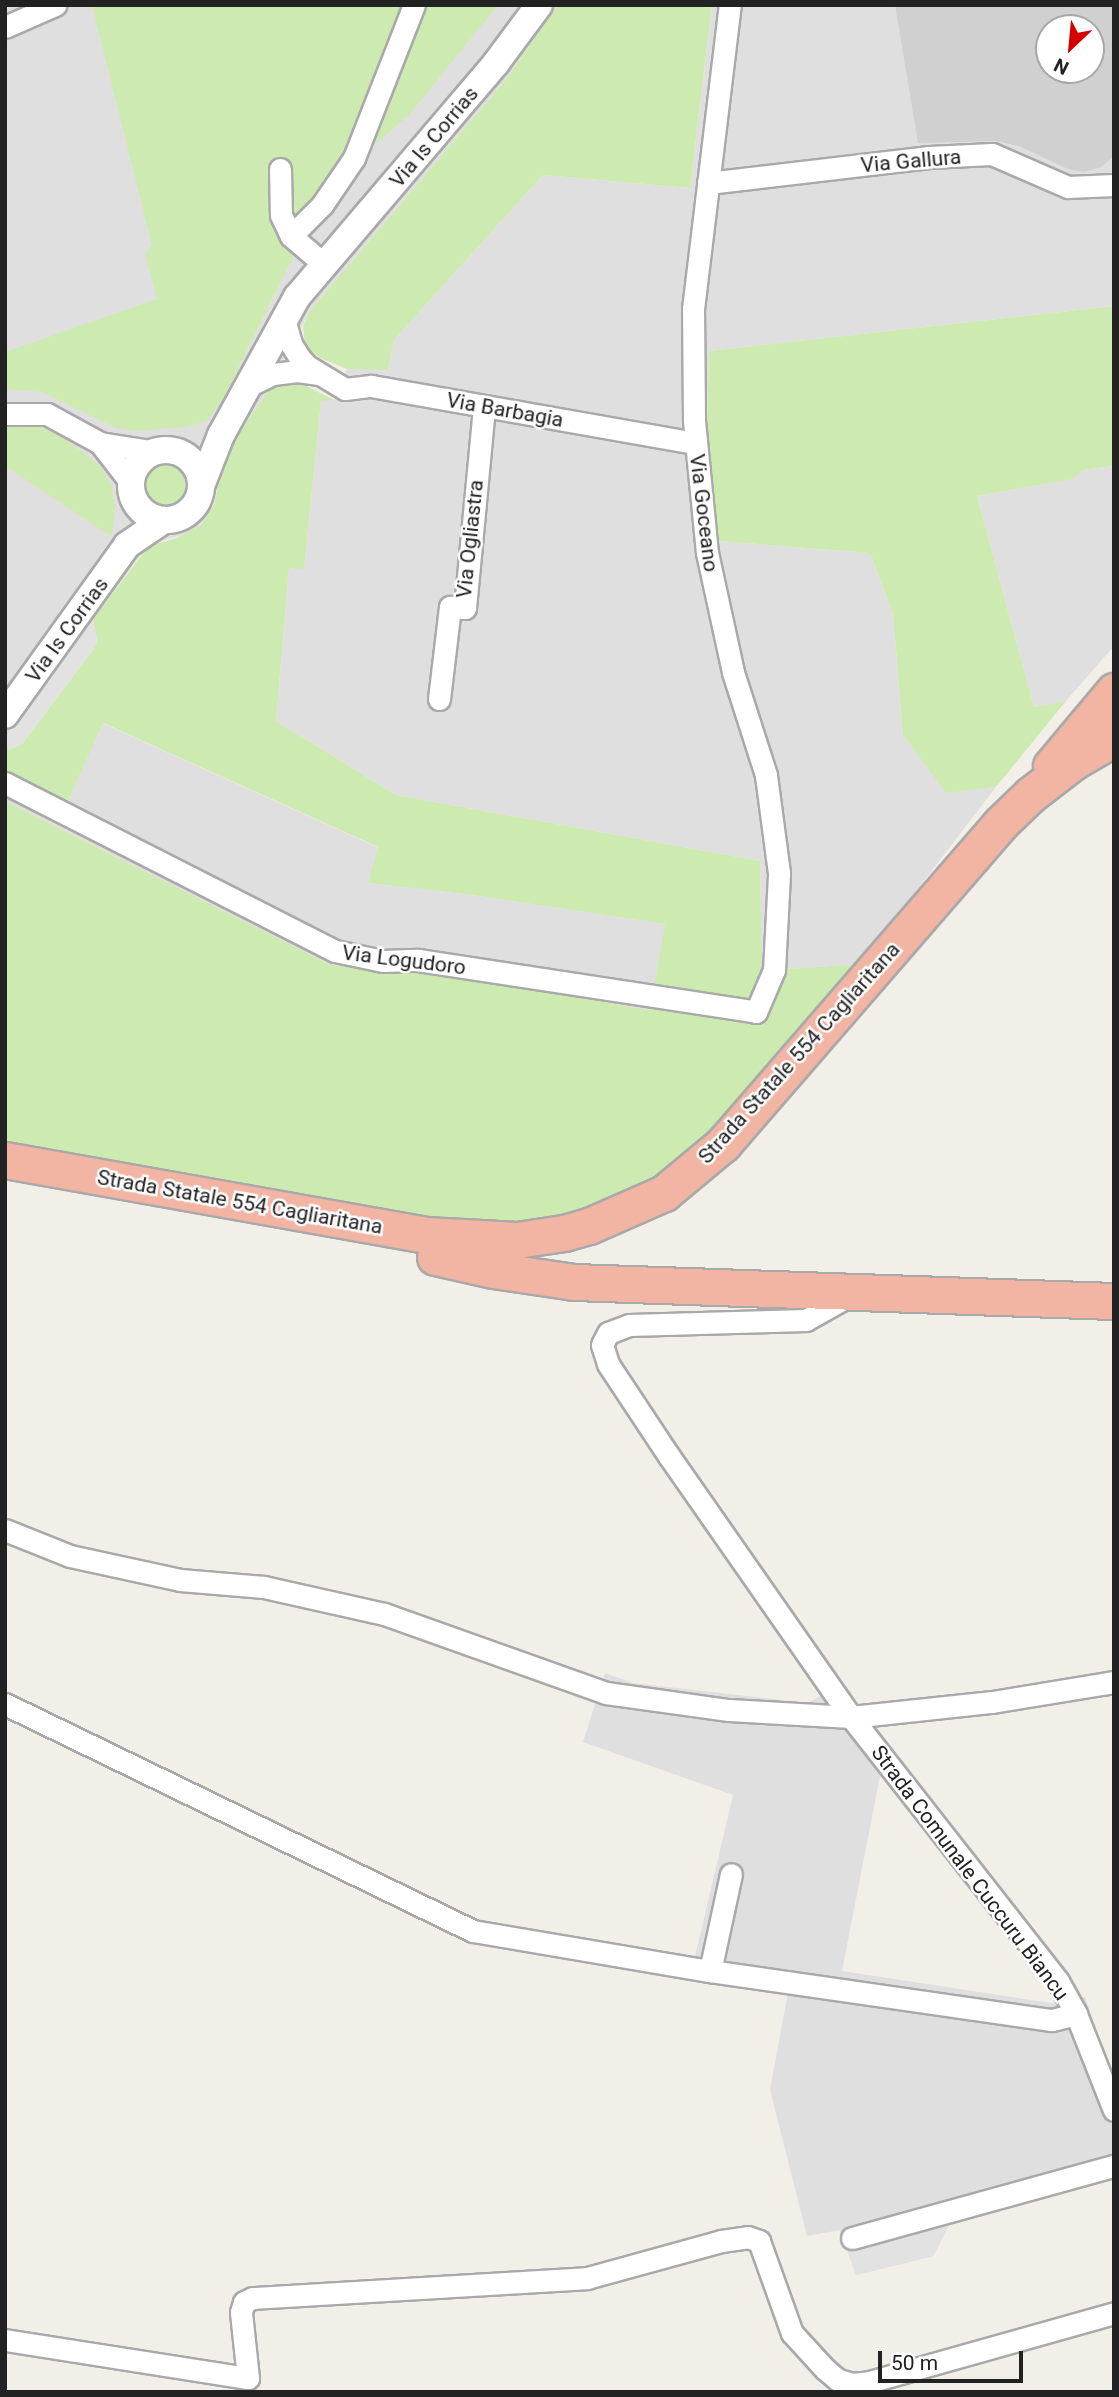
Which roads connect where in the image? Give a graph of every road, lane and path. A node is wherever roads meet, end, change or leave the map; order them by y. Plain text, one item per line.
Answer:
1 (55, 5) edge
2 (414, 5) edge
3 (539, 5) edge
4 (730, 5) edge
5 (5, 27) edge
6 (280, 169) dead end
7 (708, 183) junction
8 (1112, 183) edge
9 (292, 236) junction
10 (325, 265) junction
11 (284, 318) junction
12 (319, 374) junction
13 (250, 385) junction
14 (484, 407) junction
15 (5, 414) edge
16 (221, 435) junction
17 (100, 443) junction
18 (695, 443) junction
19 (168, 452) junction
20 (201, 486) junction
21 (132, 491) junction
22 (164, 520) junction
23 (127, 545) junction
24 (1114, 691) edge
25 (439, 699) dead end
26 (5, 715) edge
27 (1114, 738) edge
28 (1114, 762) edge
29 (5, 783) edge
30 (1030, 794) junction
31 (756, 1012) joint
32 (5, 1160) edge
33 (5, 1182) edge
34 (435, 1257) junction
35 (858, 1291) junction
36 (1114, 1301) edge
37 (5, 1531) edge
38 (1114, 1682) edge
39 (5, 1704) edge
40 (851, 1717) junction
41 (731, 1874) dead end
42 (710, 1971) junction
43 (1076, 2014) junction
44 (1114, 2110) edge
45 (1114, 2165) edge
46 (852, 2238) dead end
47 (1114, 2313) edge
48 (5, 2340) edge
49 (249, 2385) edge

1 - 5 street
2 - 9 street
3 - 10 street, Via Is Corrias
4 - 7 street, Via Goceano
6 - 9 street
7 - 8 street, Via Gallura
7 - 18 street, Via Goceano
9 - 10 street
10 - 11 street, Via Is Corrias
11 - 12 street
11 - 13 street, Via Is Corrias
12 - 13 street
12 - 14 street, Via Barbagia
13 - 16 street, Via Is Corrias
14 - 18 street, Via Barbagia
14 - 25 street, Via Ogliastra
15 - 17 street
16 - 19 street
16 - 20 street, Via Is Corrias
17 - 19 street
17 - 21 street
18 - 31 street, Via Goceano
19 - 20 street
19 - 21 street
20 - 22 street
21 - 22 street
21 - 23 street, Via Is Corrias
22 - 23 street, Via Is Corrias
23 - 26 street, Via Is Corrias
24 - 30 highway
27 - 30 highway, Strada Statale 554 Cagliaritana
28 - 34 highway, Strada Statale 554 Cagliaritana
29 - 31 street, Via Logudoro
30 - 32 highway, Strada Statale 554 Cagliaritana
33 - 34 highway, Strada Statale 554 Cagliaritana
34 - 35 highway
35 - 36 highway
35 - 40 street, Strada Comunale Cuccuru Biancu
37 - 40 street
38 - 40 street
39 - 42 street
40 - 43 street, Strada Comunale Cuccuru Biancu
41 - 42 street
42 - 43 street
43 - 44 street, Strada Comunale Cuccuru Biancu
45 - 46 street
47 - 49 street
48 - 49 street

